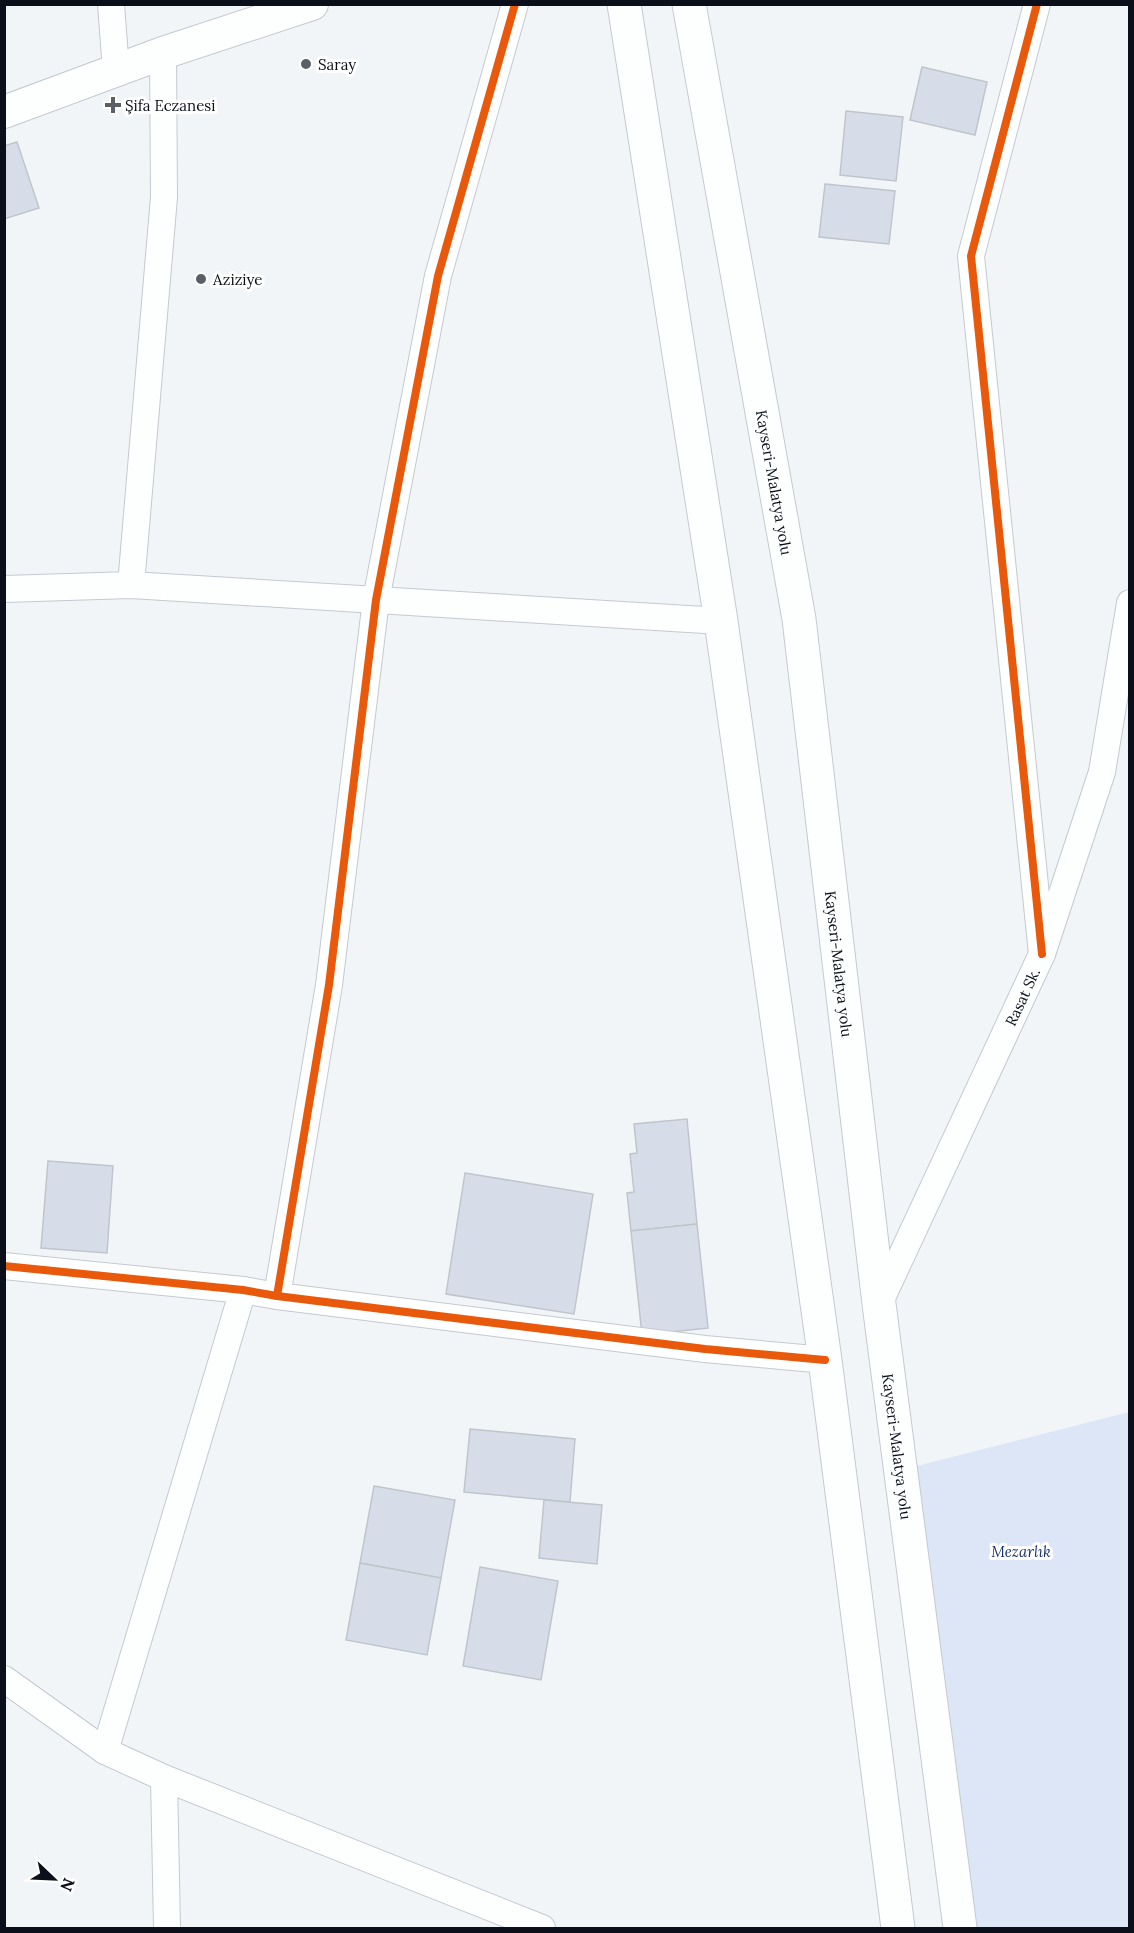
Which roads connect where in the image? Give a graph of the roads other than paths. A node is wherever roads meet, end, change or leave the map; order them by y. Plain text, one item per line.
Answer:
1 (111, 4) edge
2 (312, 4) edge
3 (514, 4) edge
4 (624, 4) edge
5 (689, 4) edge
6 (1037, 4) edge
7 (164, 53) junction
8 (116, 71) junction
9 (4, 112) edge
10 (131, 585) junction
11 (4, 589) edge
12 (376, 600) junction
13 (1130, 603) edge
14 (721, 621) junction
15 (1042, 954) junction
16 (4, 1266) edge
17 (243, 1290) junction
18 (277, 1296) junction
19 (879, 1304) junction
20 (825, 1360) junction
21 (4, 1679) edge
22 (105, 1751) junction
23 (164, 1778) junction
24 (512, 1923) edge
25 (167, 1929) edge
26 (542, 1929) edge
27 (898, 1929) edge
28 (960, 1929) edge

1 - 8 street
2 - 7 street
3 - 12 street
4 - 14 highway
5 - 19 highway, Kayseri-Malatya yolu
6 - 15 street
7 - 8 street
7 - 10 street
8 - 9 street
10 - 11 street
10 - 12 street
12 - 14 street
12 - 18 street
13 - 15 street, Rasat Sk.
14 - 20 highway
15 - 19 street, Rasat Sk.
16 - 17 street
17 - 18 street
17 - 22 street
18 - 20 street
19 - 28 highway, Kayseri-Malatya yolu
20 - 27 highway
21 - 22 street
22 - 23 street
23 - 24 street
23 - 25 street
24 - 26 street

